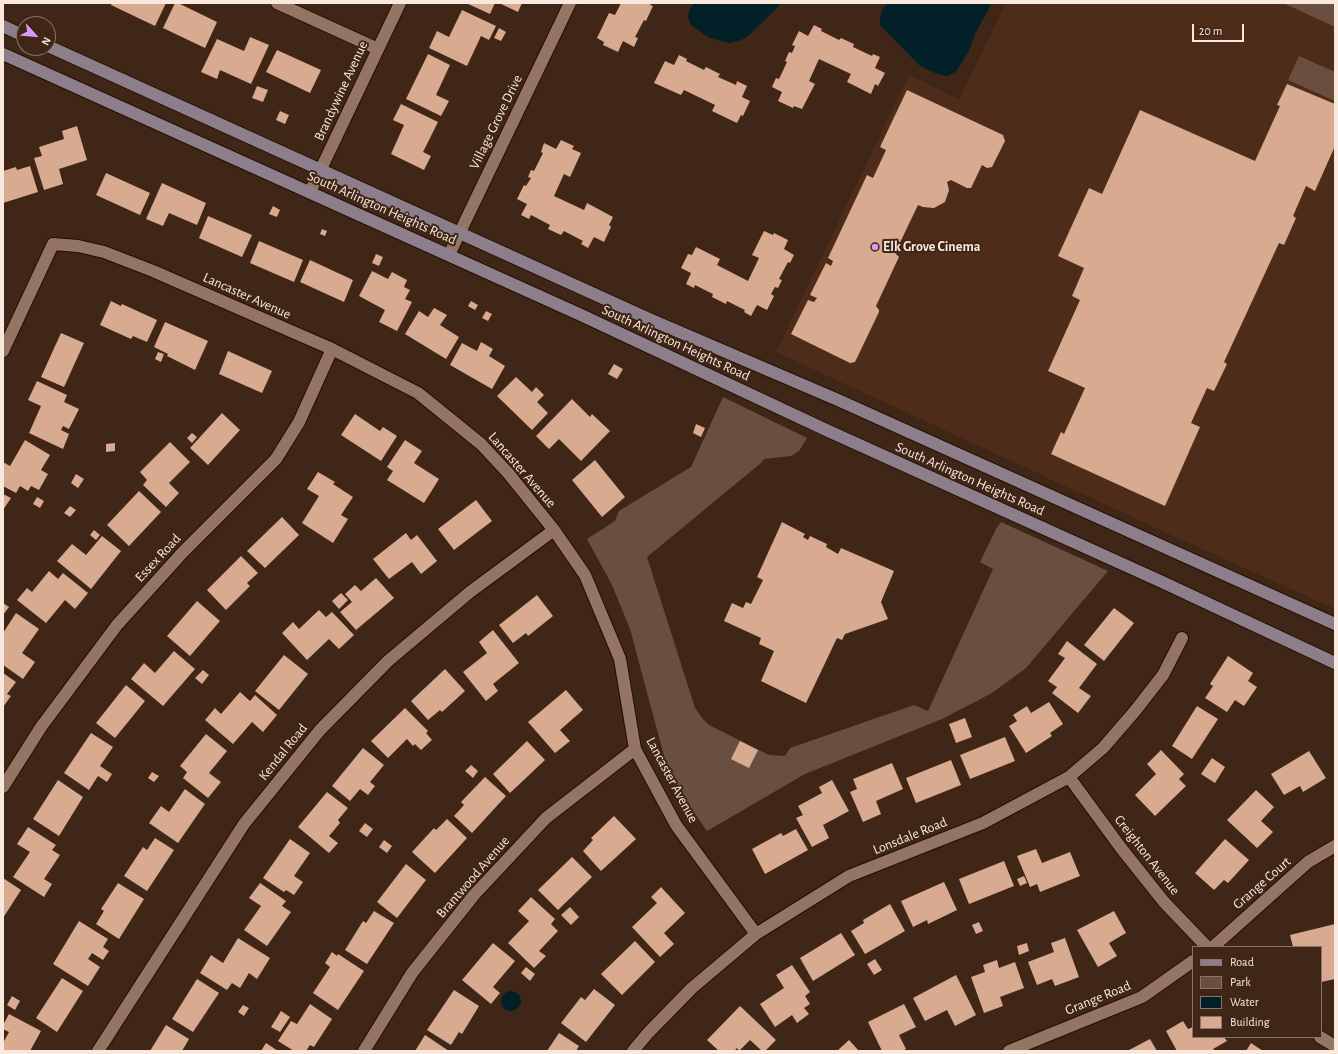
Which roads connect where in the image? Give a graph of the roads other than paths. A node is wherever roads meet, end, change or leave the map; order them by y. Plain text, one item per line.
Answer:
1 (278, 3) edge
2 (400, 3) edge
3 (570, 3) edge
4 (3, 26) edge
5 (16, 32) edge
6 (378, 49) junction
7 (56, 50) edge
8 (3, 54) edge
9 (321, 170) junction
10 (310, 192) junction
11 (459, 233) junction
12 (448, 255) junction
13 (332, 350) junction
14 (3, 351) edge
15 (554, 530) junction
16 (1335, 624) edge
17 (1182, 638) dead end
18 (1335, 663) edge
19 (635, 749) junction
20 (1069, 778) junction
21 (3, 787) edge
22 (1335, 846) edge
23 (756, 934) junction
24 (1206, 946) edge
25 (1214, 946) edge
26 (1192, 962) edge
27 (1322, 1038) edge
28 (1335, 1046) edge
29 (98, 1051) edge
30 (364, 1051) edge
31 (633, 1051) edge
32 (1009, 1051) edge

1 - 6 street
2 - 6 street, Brandywine Avenue
3 - 11 street, Village Grove Drive
4 - 5 main road
6 - 9 street, Brandywine Avenue
7 - 9 main road, South Arlington Heights Road
8 - 10 main road, South Arlington Heights Road
9 - 10 street, Brandywine Avenue
9 - 11 main road, South Arlington Heights Road
10 - 12 main road, South Arlington Heights Road
11 - 12 street, Village Grove Drive
11 - 16 main road, South Arlington Heights Road
12 - 18 main road, South Arlington Heights Road
13 - 14 street, Lancaster Avenue
13 - 15 street, Lancaster Avenue
13 - 21 street, Essex Road
15 - 19 street, Lancaster Avenue
15 - 29 street, Kendal Road
17 - 20 street, Lonsdale Road
19 - 23 street, Lancaster Avenue
19 - 30 street, Brantwood Avenue
20 - 23 street, Lonsdale Road
20 - 24 street, Creighton Avenue
22 - 25 street, Grange Court
23 - 31 street, Lonsdale Road
26 - 32 street, Grange Road
27 - 28 street

